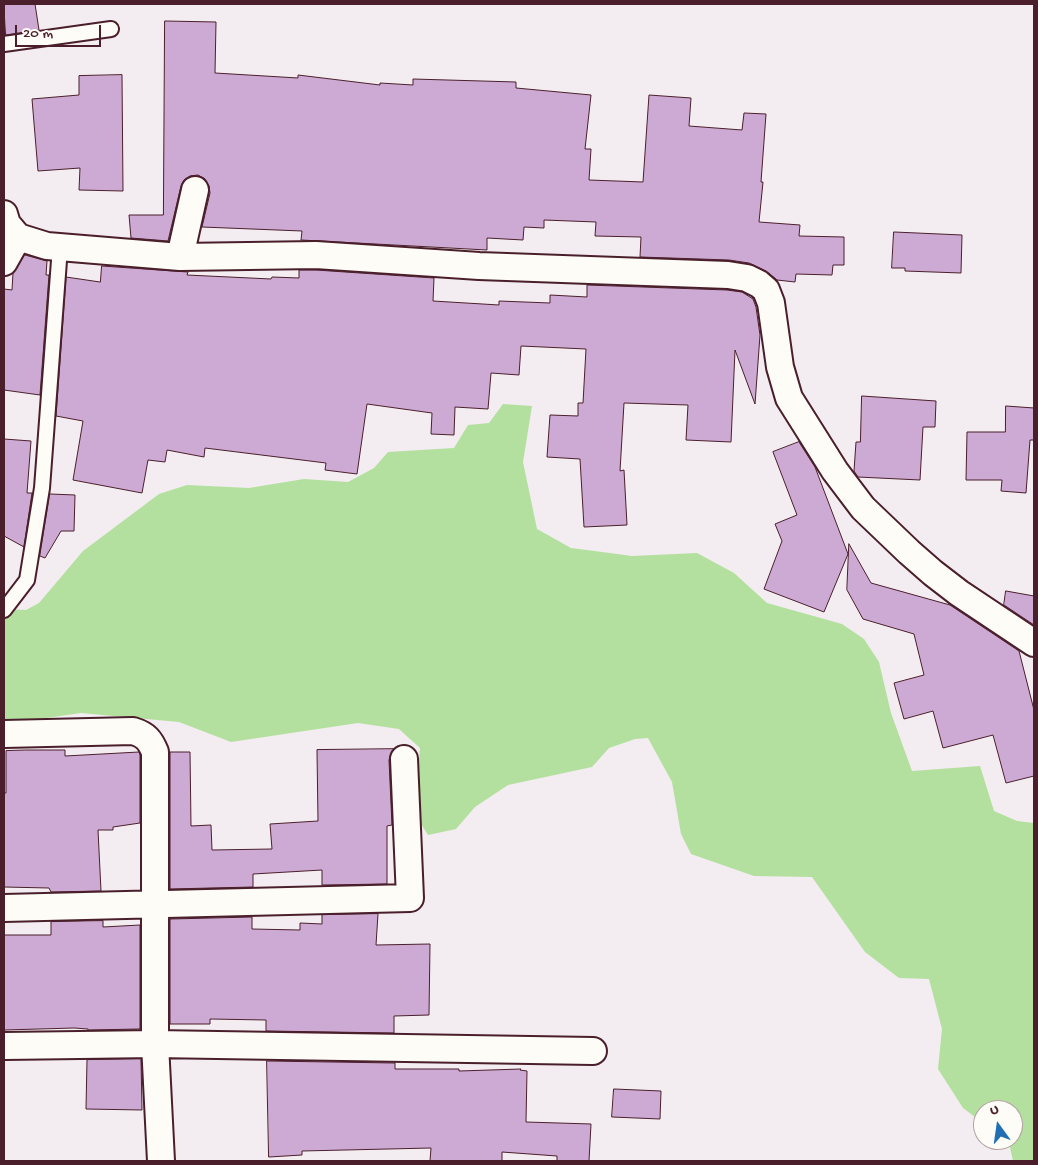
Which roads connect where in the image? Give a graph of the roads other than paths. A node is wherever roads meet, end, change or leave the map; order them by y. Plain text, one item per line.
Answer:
1 (111, 29) dead end
2 (4, 44) edge
3 (195, 190) dead end
4 (4, 214) edge
5 (18, 237) junction
6 (60, 247) junction
7 (180, 257) junction
8 (4, 262) edge
9 (4, 610) edge
10 (1034, 643) edge
11 (4, 734) edge
12 (404, 759) dead end
13 (155, 905) junction
14 (4, 908) edge
15 (155, 1044) junction
16 (4, 1046) edge
17 (593, 1051) dead end
18 (161, 1161) edge

1 - 2 lane
3 - 7 street
4 - 5 street
5 - 6 street
5 - 8 street
6 - 7 street
6 - 9 lane
7 - 10 street
11 - 13 street
12 - 13 street
13 - 14 street
13 - 15 street
15 - 16 street
15 - 17 street
15 - 18 street

